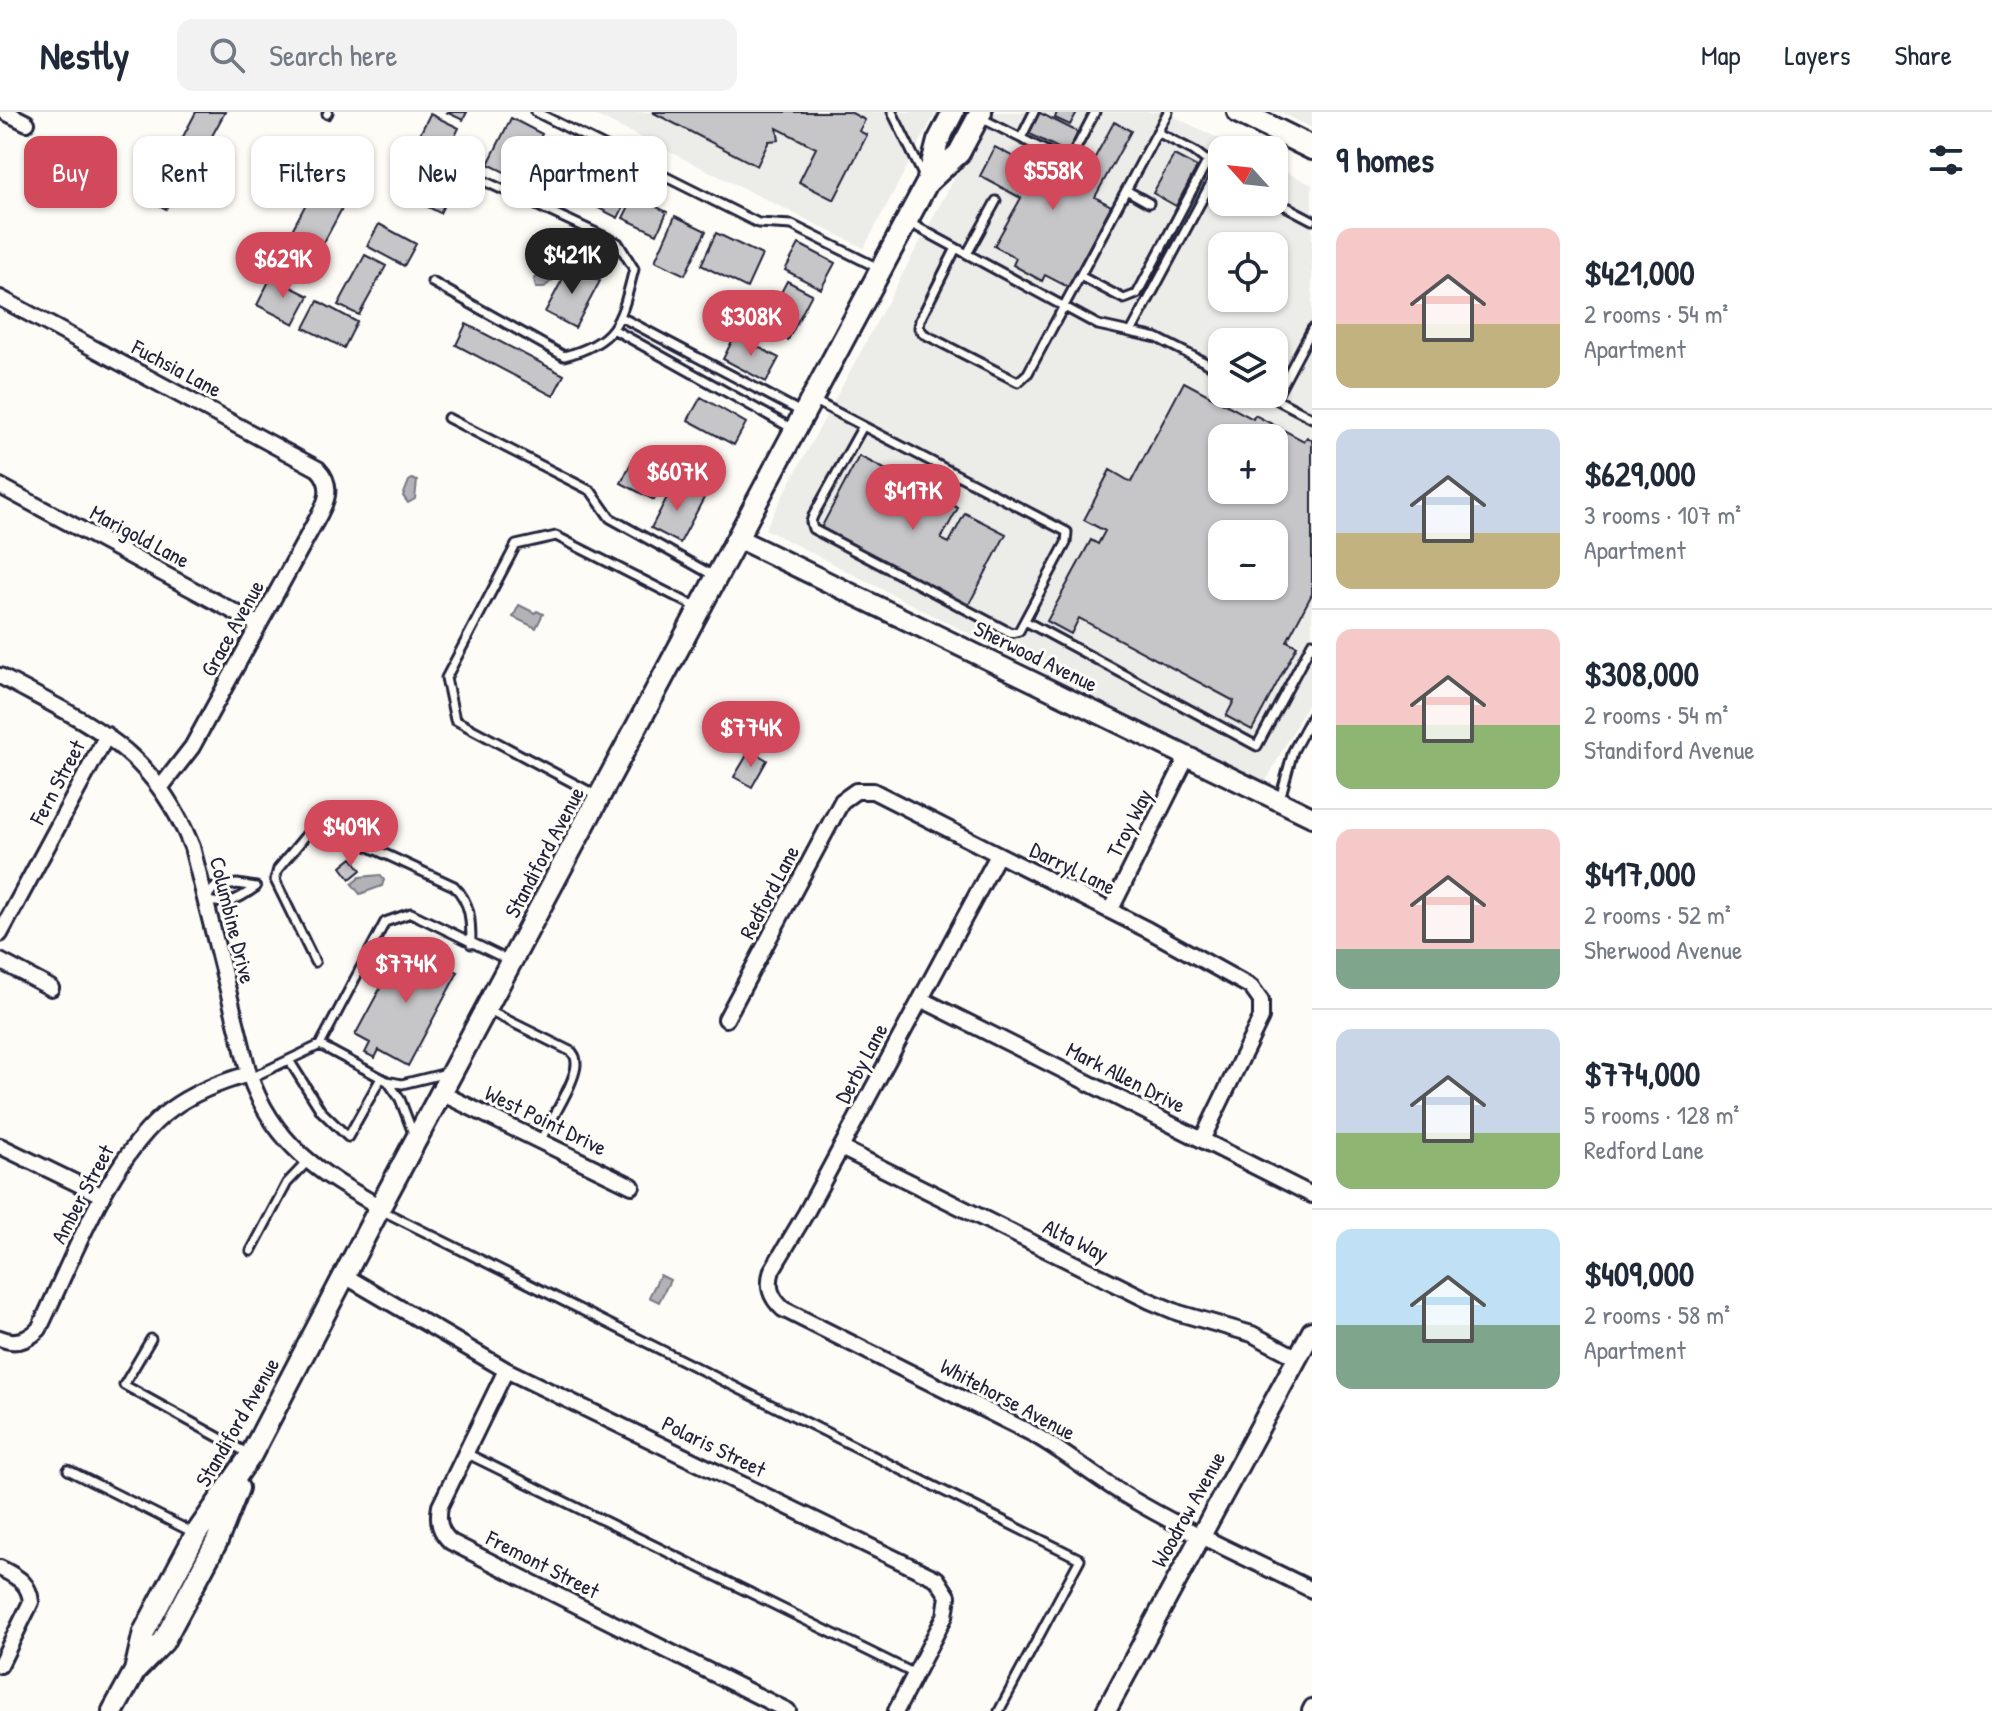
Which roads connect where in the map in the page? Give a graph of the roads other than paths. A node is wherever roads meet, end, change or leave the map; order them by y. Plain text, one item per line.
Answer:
1 (5, 112) edge
2 (536, 112) edge
3 (892, 112) edge
4 (953, 112) edge
5 (1034, 112) edge
6 (1095, 112) edge
7 (1168, 112) edge
8 (1239, 112) edge
9 (980, 114) edge
10 (27, 123) dead end
11 (1157, 132) junction
12 (1270, 136) edge
13 (1021, 138) junction
14 (1288, 144) edge
15 (1312, 148) edge
16 (1208, 160) joint
17 (485, 181) edge
18 (927, 183) junction
19 (1126, 190) junction
20 (1208, 193) edge
21 (996, 201) dead end
22 (1149, 203) dead end
23 (1288, 207) edge
24 (1312, 220) edge
25 (907, 221) junction
26 (956, 248) junction
27 (967, 254) junction
28 (881, 270) junction
29 (1080, 276) junction
30 (432, 282) dead end
31 (0, 298) edge
32 (1064, 306) junction
33 (621, 317) junction
34 (613, 329) junction
35 (1312, 329) edge
36 (1131, 332) junction
37 (1208, 364) edge
38 (1288, 374) edge
39 (1288, 406) edge
40 (805, 415) junction
41 (448, 418) dead end
42 (1312, 418) edge
43 (863, 426) junction
44 (327, 483) joint
45 (0, 486) edge
46 (739, 539) junction
47 (718, 578) junction
48 (701, 609) junction
49 (1025, 621) junction
50 (259, 625) junction
51 (1312, 643) edge
52 (0, 676) edge
53 (1312, 716) edge
54 (107, 735) junction
55 (1188, 755) junction
56 (161, 787) junction
57 (856, 791) joint
58 (600, 797) junction
59 (1279, 801) junction
60 (1312, 817) edge
61 (998, 855) junction
62 (275, 880) junction
63 (256, 887) junction
64 (205, 900) junction
65 (1110, 911) junction
66 (0, 934) edge
67 (471, 944) junction
68 (0, 961) edge
69 (315, 962) dead end
70 (512, 962) junction
71 (51, 988) dead end
72 (921, 999) junction
73 (486, 1009) junction
74 (726, 1019) dead end
75 (320, 1045) junction
76 (289, 1060) junction
77 (453, 1070) junction
78 (250, 1076) junction
79 (384, 1080) junction
80 (441, 1093) junction
81 (1202, 1140) junction
82 (415, 1141) junction
83 (540, 1141) junction
84 (0, 1146) edge
85 (841, 1148) junction
86 (307, 1162) junction
87 (632, 1186) dead end
88 (1312, 1195) edge
89 (103, 1196) junction
90 (380, 1208) junction
91 (251, 1251) dead end
92 (345, 1276) junction
93 (770, 1293) joint
94 (1312, 1331) edge
95 (0, 1338) edge
96 (151, 1339) dead end
97 (1298, 1358) junction
98 (506, 1370) junction
99 (466, 1453) junction
100 (251, 1455) junction
101 (68, 1470) dead end
102 (196, 1534) junction
103 (1200, 1535) junction
104 (0, 1568) edge
105 (1312, 1590) edge
106 (0, 1665) edge
107 (135, 1671) junction
108 (915, 1674) junction
109 (113, 1711) edge
110 (788, 1711) edge
111 (896, 1711) edge
112 (999, 1711) edge
113 (1106, 1711) edge

1 - 10 street
2 - 28 lane
3 - 18 lane
4 - 18 main road, Standiford Avenue
5 - 13 lane
6 - 13 lane
7 - 11 lane
8 - 12 main road
9 - 13 lane
9 - 18 main road, Standiford Avenue
11 - 16 lane
11 - 19 lane
14 - 15 main road
16 - 29 lane
17 - 33 lane
18 - 25 main road, Standiford Avenue
19 - 22 lane
19 - 29 lane
20 - 36 lane
21 - 27 lane
23 - 24 lane
25 - 26 lane
25 - 28 main road, Standiford Avenue
26 - 27 lane
26 - 32 lane
27 - 32 lane
28 - 40 main road, Standiford Avenue
29 - 32 lane
30 - 34 lane
31 - 44 street, Fuchsia Lane
32 - 36 lane
33 - 34 lane
33 - 40 lane
34 - 40 lane
35 - 38 lane
36 - 37 lane
39 - 42 lane
40 - 43 lane
40 - 46 main road, Standiford Avenue
41 - 47 lane
43 - 49 lane
43 - 49 lane
44 - 50 street, Grace Avenue
45 - 50 street, Marigold Lane
46 - 47 main road, Standiford Avenue
46 - 55 street, Sherwood Avenue
47 - 48 main road, Standiford Avenue
48 - 58 main road, Standiford Avenue
48 - 58 lane
49 - 51 lane
50 - 56 street, Grace Avenue
52 - 54 street, Columbine Drive
53 - 59 lane
54 - 56 street, Columbine Drive
54 - 66 street, Fern Street
55 - 59 street, Sherwood Avenue
55 - 65 street, Troy Way
56 - 64 street, Columbine Drive
57 - 61 street, Darryl Lane
57 - 74 street, Redford Lane
58 - 70 main road, Standiford Avenue
59 - 60 street, Sherwood Avenue
61 - 65 street, Darryl Lane
61 - 72 street, Derby Lane
62 - 63 lane
62 - 67 lane
62 - 69 lane
63 - 64 lane
63 - 64 lane
64 - 78 street, Columbine Drive
65 - 81 street, Darryl Lane
67 - 70 lane
67 - 75 lane
68 - 71 street
70 - 73 main road, Standiford Avenue
72 - 81 street, Mark Allen Drive
72 - 85 street, Derby Lane
73 - 77 main road, Standiford Avenue
73 - 83 lane
75 - 76 lane
75 - 79 lane
76 - 78 lane
76 - 79 lane
77 - 79 lane
77 - 80 main road, Standiford Avenue
78 - 86 street, Columbine Drive
78 - 89 street, Amber Street
79 - 82 lane
80 - 82 main road, Standiford Avenue
80 - 83 street, West Point Drive
81 - 88 street, Mark Allen Drive
82 - 90 main road, Standiford Avenue
83 - 87 street, West Point Drive
84 - 89 street
85 - 93 street, Derby Lane
85 - 97 street, Alta Way
86 - 90 street, Columbine Drive
86 - 91 lane
89 - 95 street, Amber Street
90 - 92 main road, Standiford Avenue
90 - 112 lane
92 - 98 street, Polaris Street
92 - 100 main road, Standiford Avenue
93 - 103 street, Whitehorse Avenue
94 - 97 street, Woodrow Avenue
96 - 100 lane
97 - 103 street, Woodrow Avenue
98 - 99 street, Fremont Street
98 - 108 street, Polaris Street
99 - 108 lane
99 - 110 street, Fremont Street
100 - 102 main road, Standiford Avenue
100 - 107 main road
101 - 102 lane
102 - 107 main road, Standiford Avenue
103 - 105 street, Whitehorse Avenue
103 - 113 street, Woodrow Avenue
104 - 106 street
107 - 109 main road, Standiford Avenue
108 - 111 street, Polaris Street

